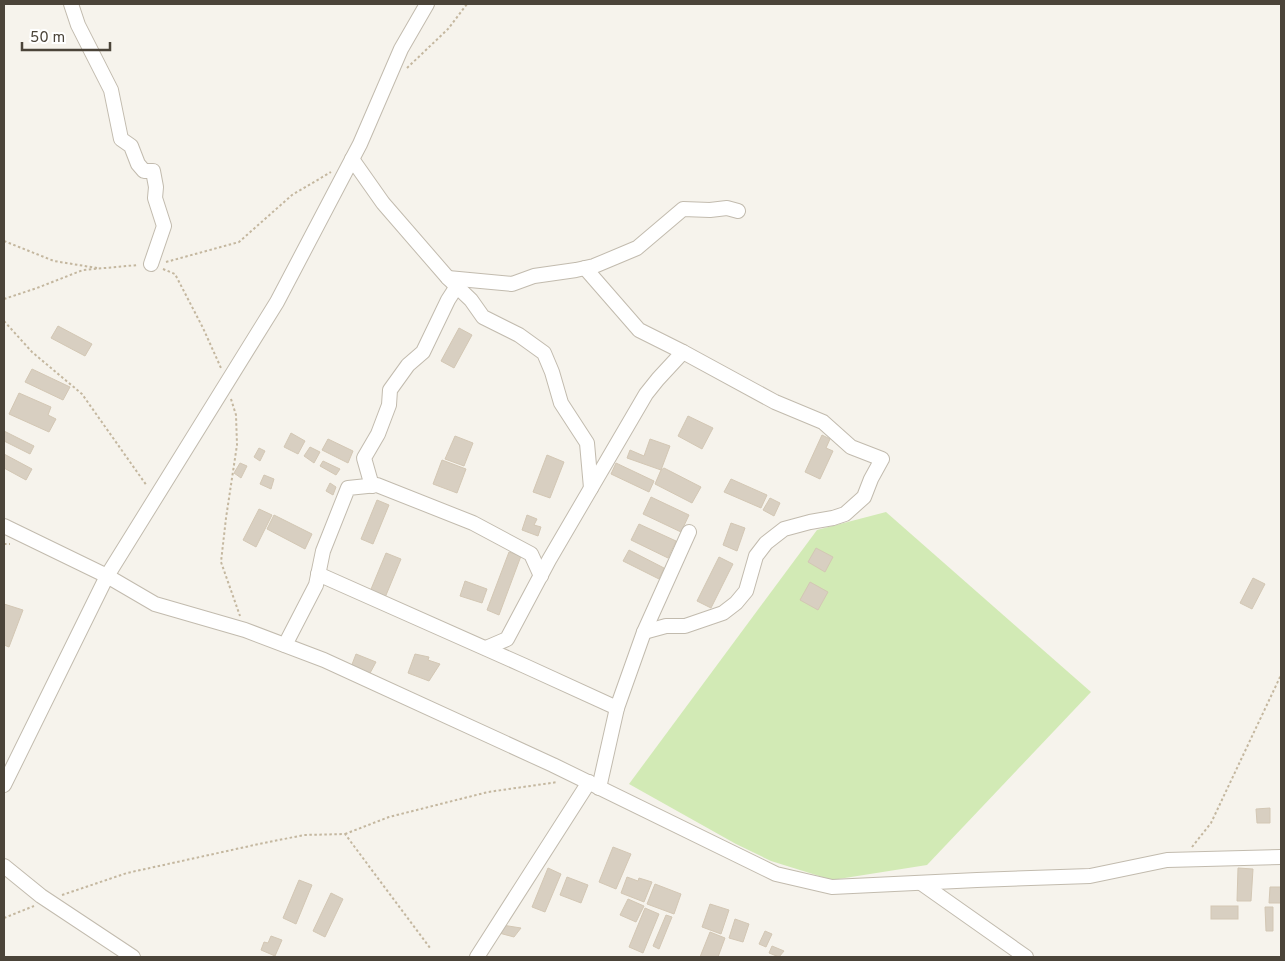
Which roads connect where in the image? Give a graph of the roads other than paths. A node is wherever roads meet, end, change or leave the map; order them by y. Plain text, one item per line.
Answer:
1 (71, 4) edge
2 (427, 4) edge
3 (352, 159) junction
4 (738, 212) dead end
5 (151, 264) road end
6 (584, 268) junction
7 (453, 282) junction
8 (683, 352) junction
9 (372, 486) junction
10 (591, 488) junction
11 (4, 526) edge
12 (689, 532) dead end
13 (318, 574) junction
14 (107, 576) junction
15 (541, 576) junction
16 (644, 632) junction
17 (285, 645) junction
18 (486, 648) junction
19 (617, 708) junction
20 (4, 785) edge
21 (594, 785) junction
22 (1281, 857) edge
23 (4, 866) edge
24 (921, 883) junction
25 (134, 957) edge
26 (477, 957) edge
27 (1026, 957) edge

1 - 5 street
2 - 3 street
3 - 7 street
3 - 14 street
4 - 6 street
6 - 7 street
6 - 8 street
7 - 9 street
7 - 10 street
8 - 10 street
8 - 16 street
9 - 13 street
9 - 15 street
10 - 15 street
11 - 14 street
12 - 16 street
13 - 17 street
13 - 18 street
14 - 17 street
14 - 20 street
15 - 18 street
16 - 19 street
17 - 21 street
18 - 19 street
19 - 21 street
21 - 24 street
21 - 26 street
22 - 24 street
23 - 25 street
24 - 27 street

